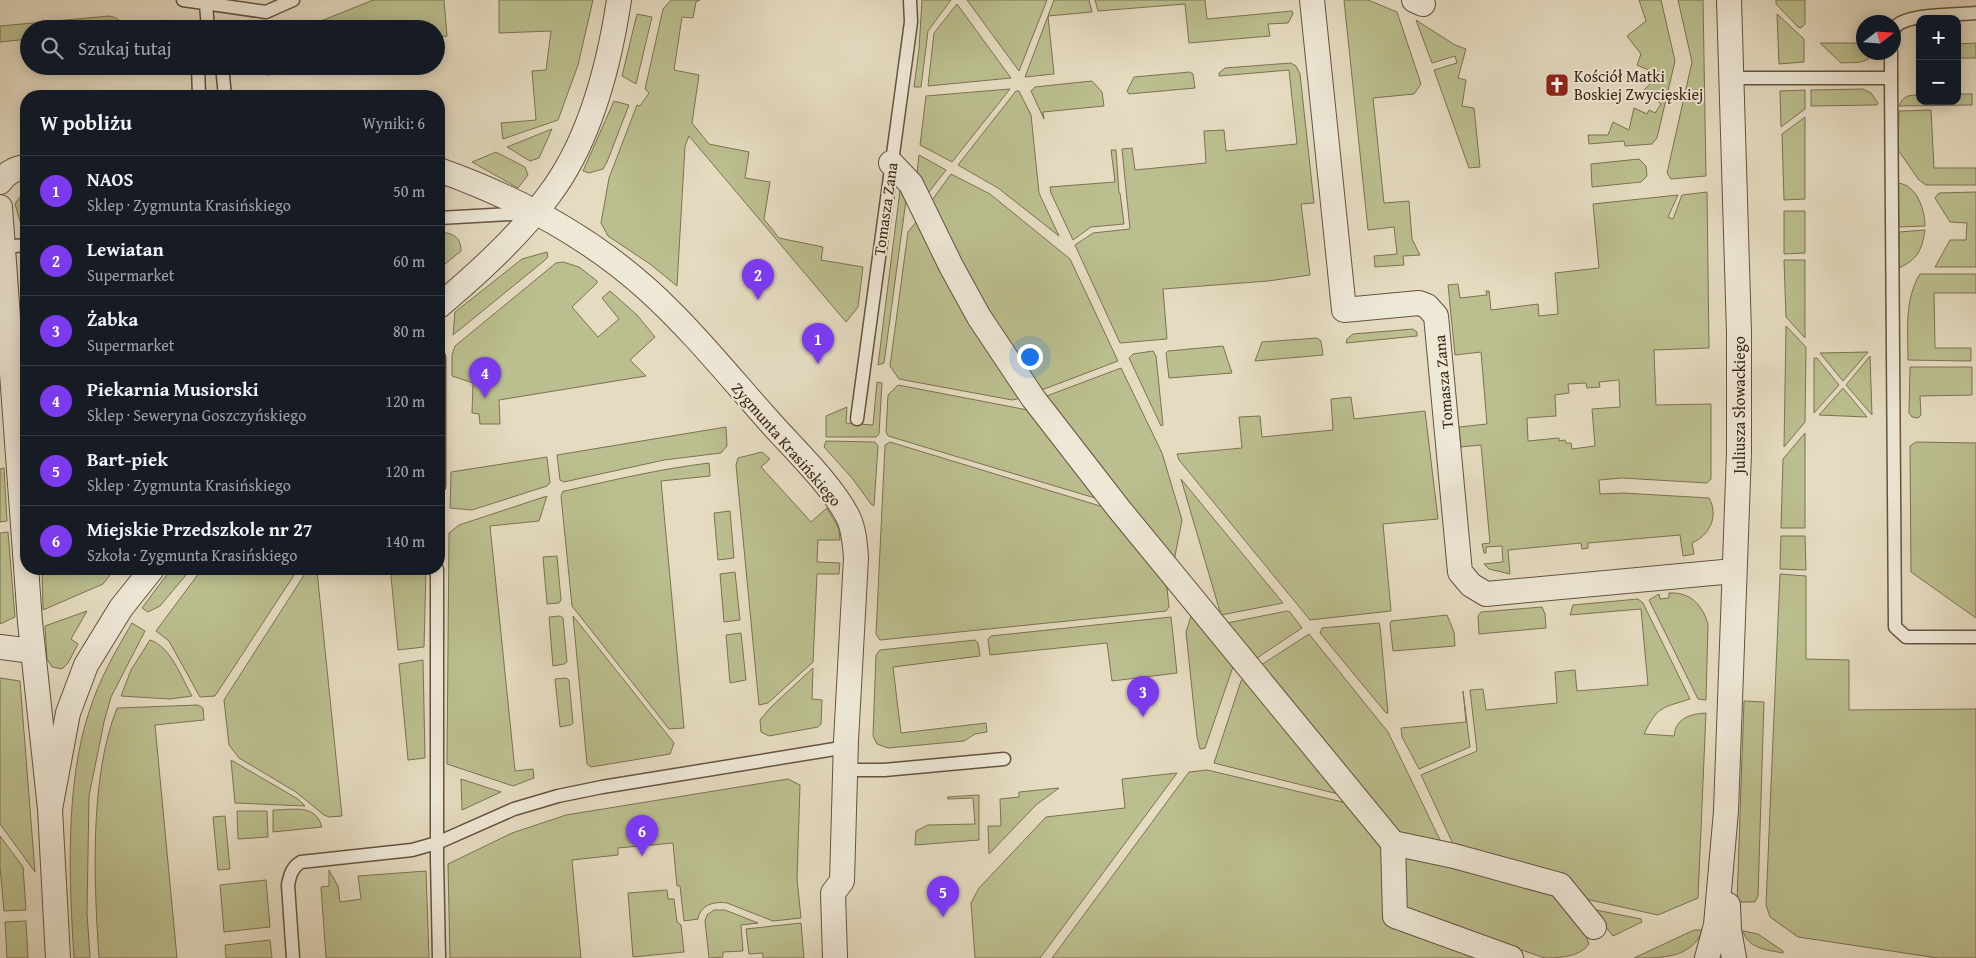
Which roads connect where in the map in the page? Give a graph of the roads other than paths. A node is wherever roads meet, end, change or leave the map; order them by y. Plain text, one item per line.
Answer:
1 (183, 0) edge
2 (293, 0) edge
3 (619, 0) edge
4 (910, 0) edge
5 (1312, 0) edge
6 (1729, 0) edge
7 (206, 4) junction
8 (1976, 13) edge
9 (207, 20) edge
10 (1901, 22) edge
11 (1891, 60) edge
12 (198, 75) edge
13 (223, 75) edge
14 (1731, 78) junction
15 (1891, 78) junction
16 (199, 90) edge
17 (224, 90) edge
18 (892, 163) junction
19 (20, 169) edge
20 (445, 172) edge
21 (0, 182) edge
22 (0, 207) edge
23 (535, 212) junction
24 (445, 218) edge
25 (20, 249) edge
26 (2, 262) edge
27 (445, 301) edge
28 (857, 419) dead end
29 (20, 495) edge
30 (1734, 570) junction
31 (26, 575) edge
32 (147, 575) edge
33 (438, 575) edge
34 (1976, 636) edge
35 (0, 646) edge
36 (32, 651) junction
37 (846, 758) junction
38 (1004, 759) dead end
39 (50, 809) junction
40 (1726, 811) junction
41 (437, 843) junction
42 (1393, 843) junction
43 (1594, 928) dead end
44 (58, 958) edge
45 (293, 958) edge
46 (439, 958) edge
47 (835, 958) edge
48 (1511, 958) edge
49 (1707, 958) edge
50 (1734, 958) edge

1 - 7 lane
2 - 7 lane
3 - 23 street
4 - 18 lane, Tomasza Zana
5 - 30 street, Tomasza Zana
6 - 14 street, Juliusza Słowackiego
7 - 9 lane
8 - 10 lane
11 - 15 lane
12 - 16 lane
13 - 17 lane
14 - 15 lane
14 - 30 street, Juliusza Słowackiego
15 - 34 lane
18 - 28 lane, Tomasza Zana
18 - 42 street
19 - 21 street
20 - 23 street, Zygmunta Krasińskiego
22 - 26 street
23 - 24 lane
23 - 27 street
23 - 37 street, Zygmunta Krasińskiego
25 - 26 lane
26 - 29 street
30 - 40 street, Juliusza Słowackiego
31 - 36 street
32 - 39 street
33 - 41 lane
35 - 36 street
36 - 39 street
37 - 38 lane
37 - 41 lane
37 - 47 street, Zygmunta Krasińskiego
39 - 44 street
40 - 49 street
40 - 50 street
41 - 45 lane
41 - 46 lane
42 - 43 street
42 - 48 street

